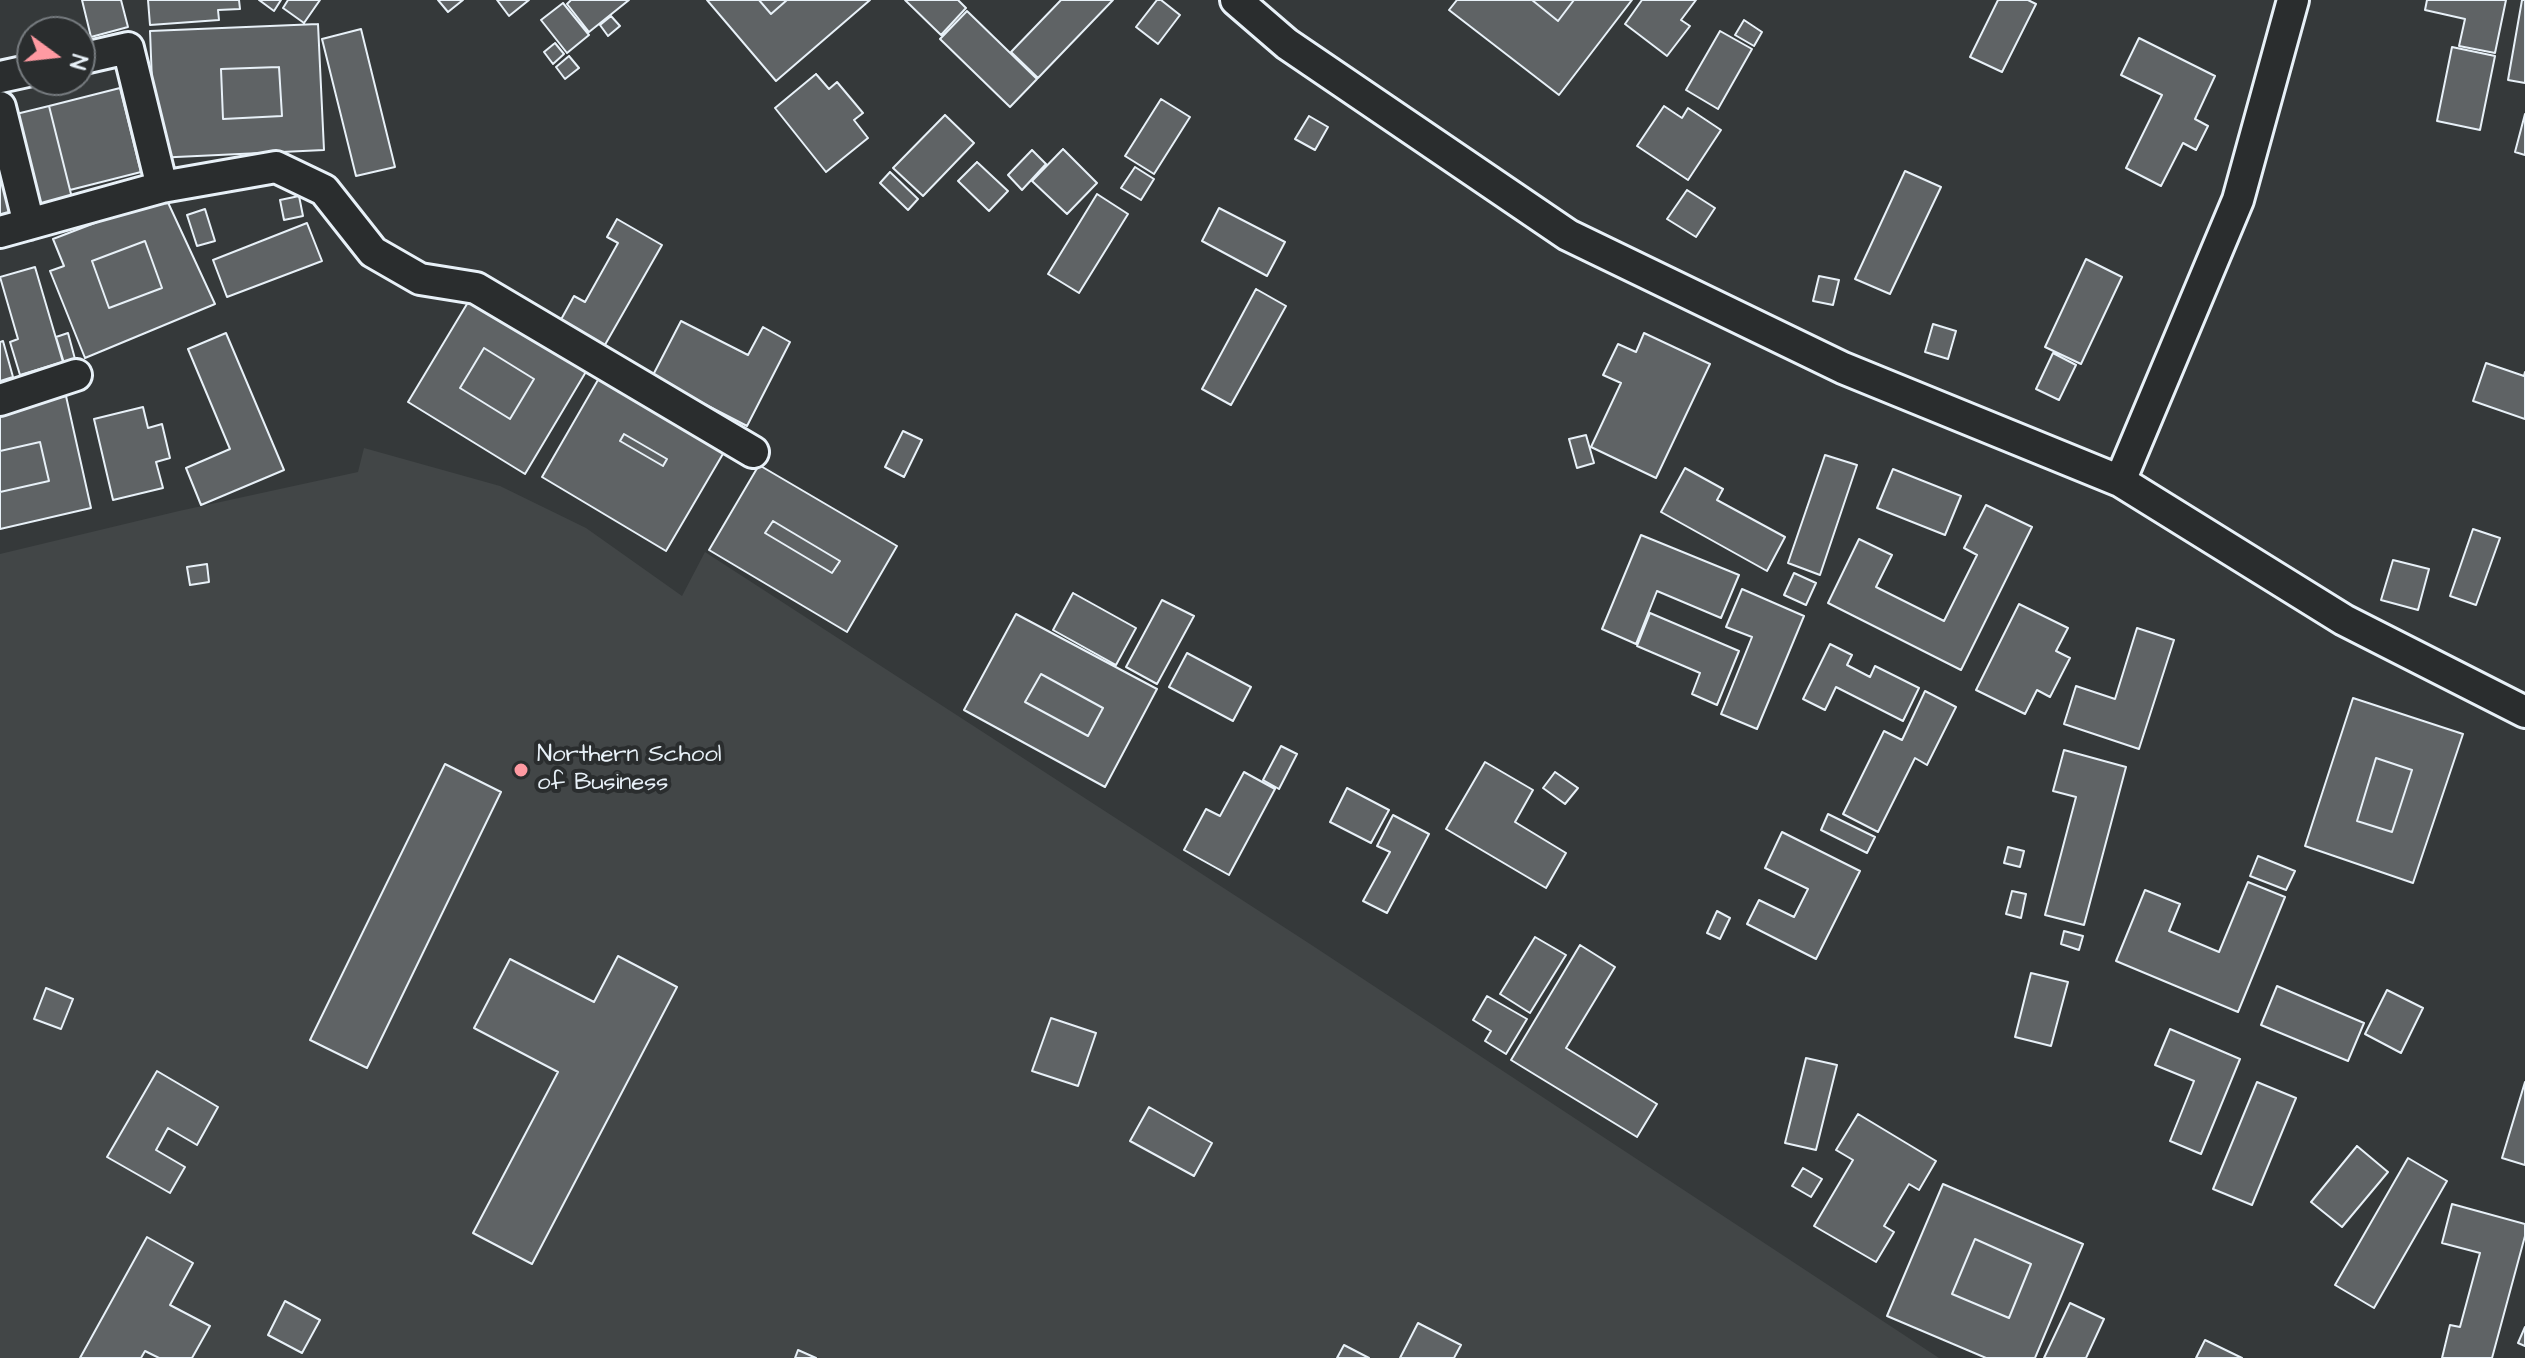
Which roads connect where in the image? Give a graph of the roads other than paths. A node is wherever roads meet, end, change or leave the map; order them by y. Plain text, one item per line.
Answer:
1 (1236, 0) edge
2 (2293, 0) edge
3 (96, 55) edge
4 (0, 107) edge
5 (162, 187) junction
6 (29, 224) junction
7 (0, 232) edge
8 (76, 375) dead end
9 (0, 400) edge
10 (753, 452) dead end
11 (2120, 481) junction
12 (2525, 712) edge

1 - 11 street
2 - 11 street
3 - 5 street
4 - 6 street
5 - 6 street
5 - 10 street
6 - 7 street
8 - 9 street
11 - 12 street

